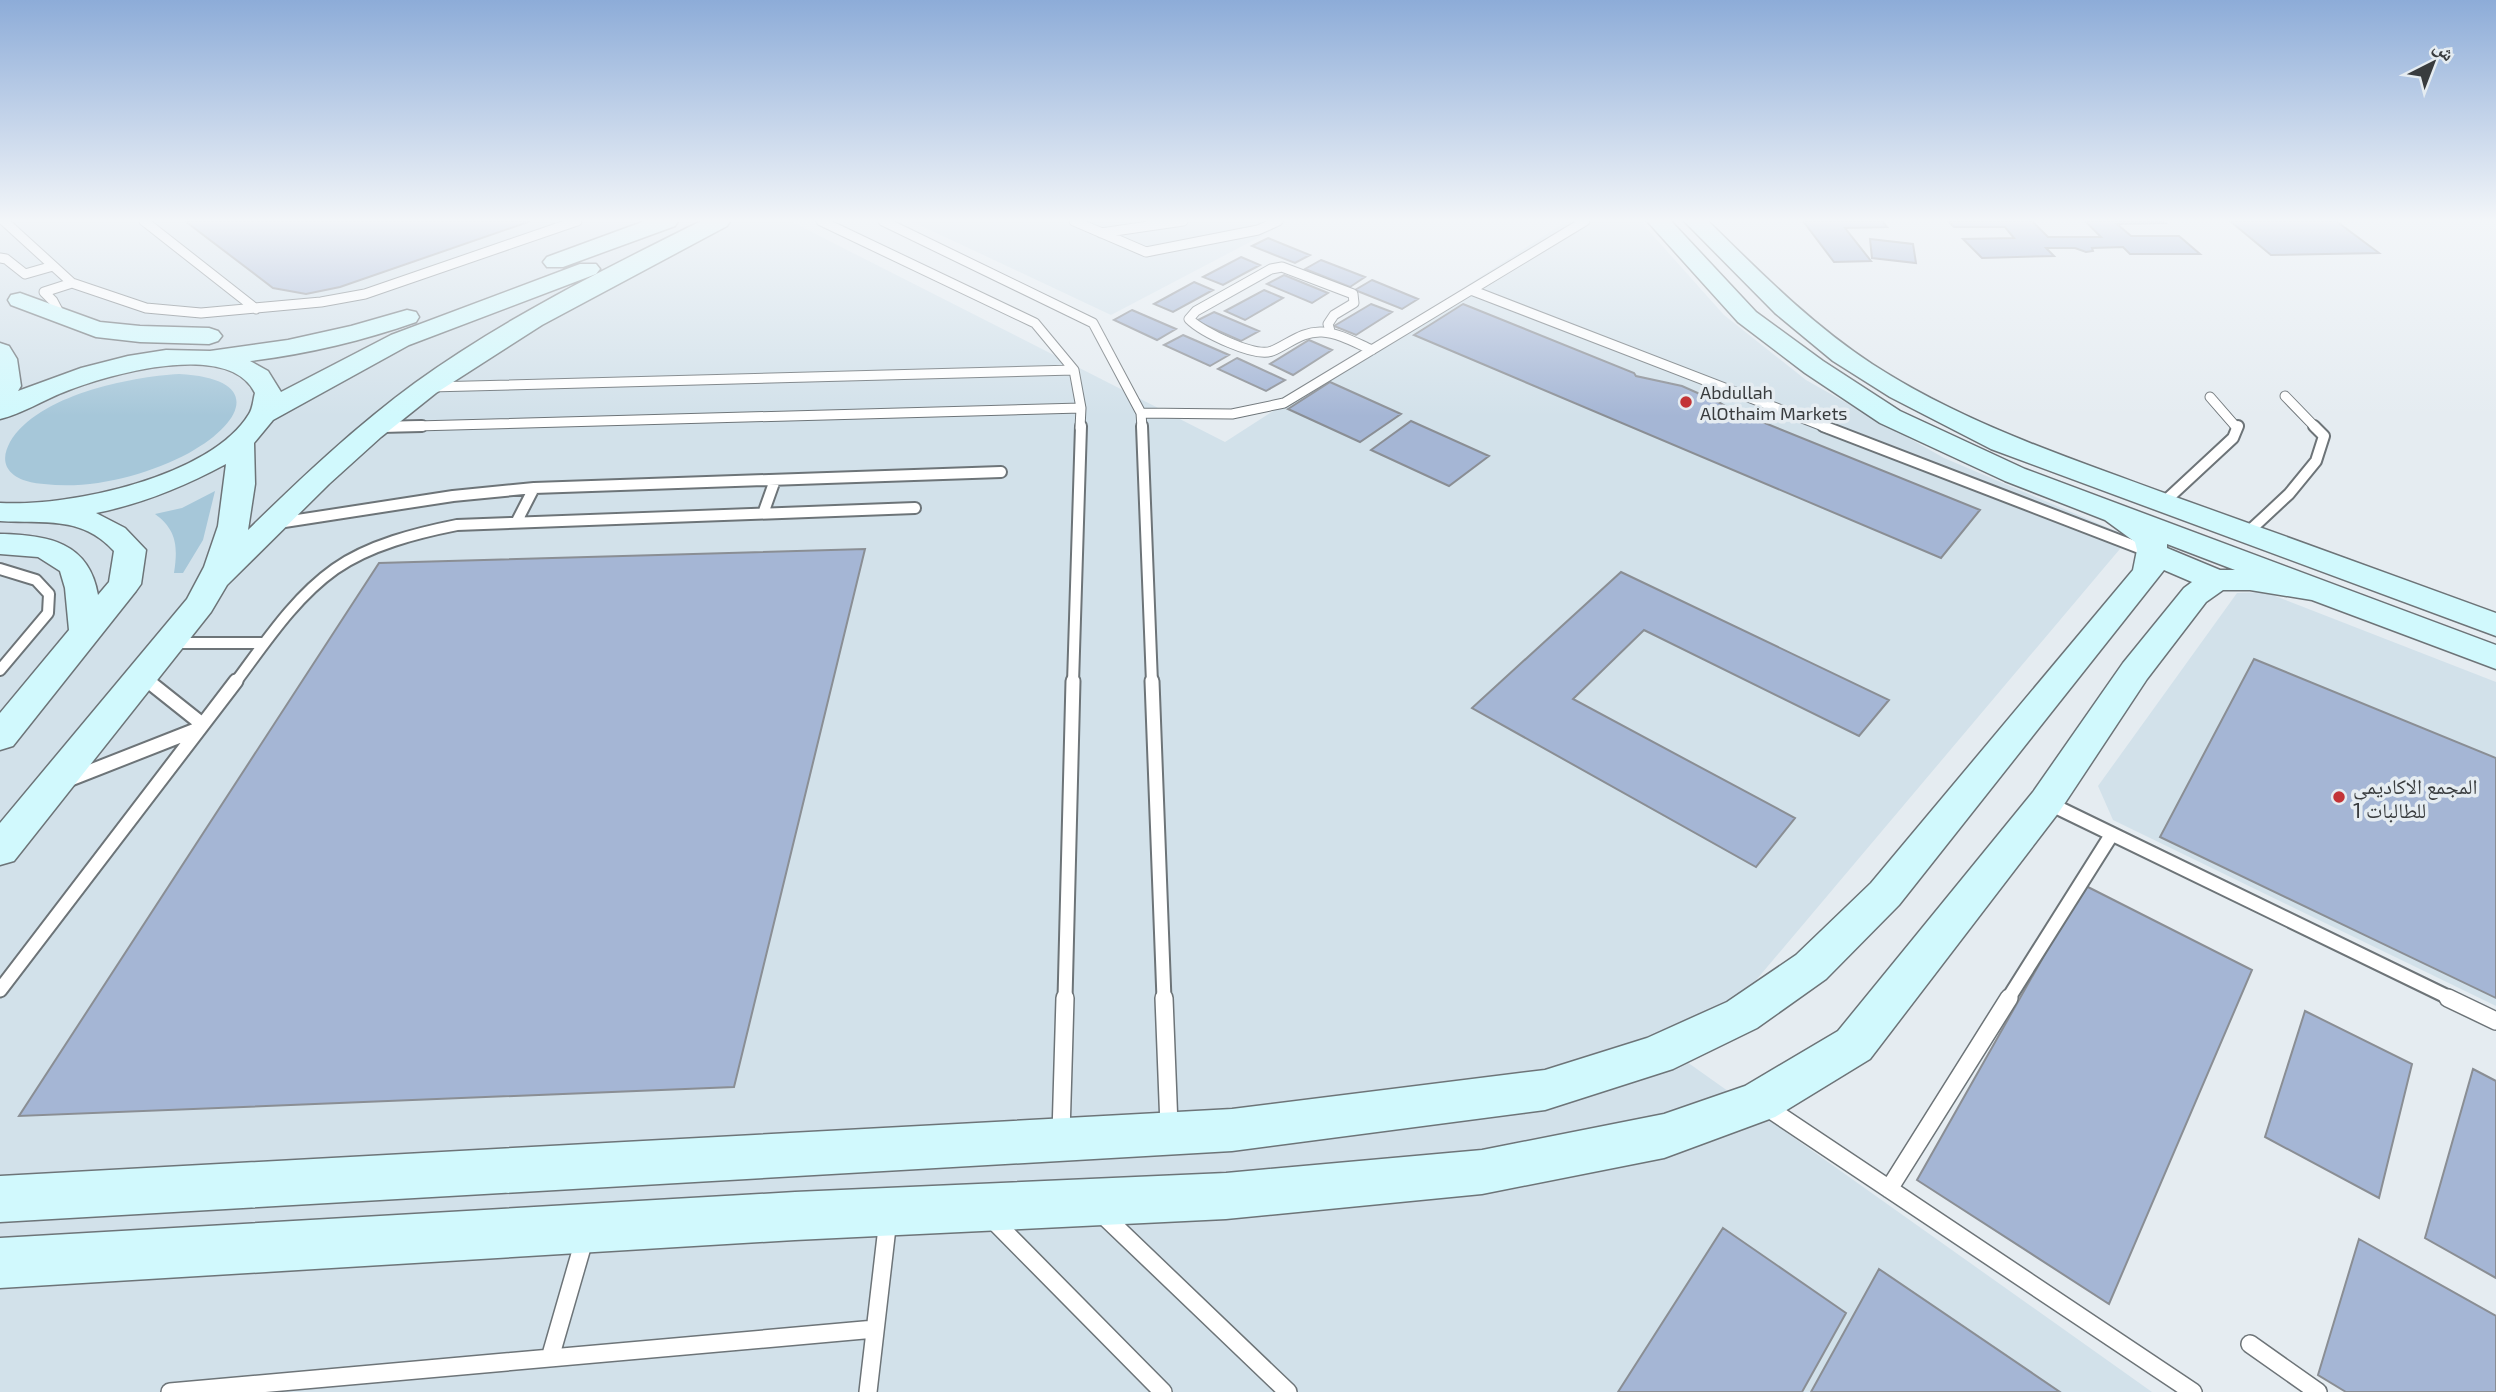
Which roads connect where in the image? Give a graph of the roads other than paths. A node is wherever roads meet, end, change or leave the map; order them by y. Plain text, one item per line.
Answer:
1 (5, 286) edge
2 (63, 286) edge
3 (81, 286) edge
4 (227, 286) edge
5 (388, 286) edge
6 (492, 286) edge
7 (544, 286) edge
8 (593, 286) edge
9 (957, 286) edge
10 (1017, 286) edge
11 (1241, 286) edge
12 (1332, 286) edge
13 (1478, 286) edge
14 (1718, 286) edge
15 (1763, 286) edge
16 (1471, 290) junction
17 (478, 291) junction
18 (20, 300) junction
19 (256, 309) junction
20 (61, 316) junction
21 (1329, 331) junction
22 (1372, 350) junction
23 (0, 351) edge
24 (192, 358) junction
25 (1074, 370) junction
26 (428, 387) junction
27 (2286, 396) dead end
28 (0, 397) edge
29 (2210, 397) dead end
30 (1082, 408) junction
31 (0, 411) edge
32 (1141, 413) junction
33 (263, 414) junction
34 (375, 428) junction
35 (240, 440) junction
36 (1000, 472) dead end
37 (775, 480) junction
38 (534, 488) junction
39 (2164, 503) junction
40 (915, 508) dead end
41 (764, 511) junction
42 (51, 512) junction
43 (2, 513) edge
44 (2115, 513) junction
45 (517, 521) junction
46 (271, 524) junction
47 (2246, 534) junction
48 (0, 544) edge
49 (2154, 554) junction
50 (0, 569) edge
51 (218, 577) junction
52 (2216, 580) junction
53 (2316, 590) junction
54 (2496, 625) edge
55 (86, 635) junction
56 (169, 643) junction
57 (264, 643) junction
58 (2496, 657) edge
59 (0, 670) edge
60 (142, 676) junction
61 (200, 727) junction
62 (0, 737) edge
63 (52, 786) junction
64 (2046, 802) junction
65 (2112, 834) junction
66 (0, 850) edge
67 (0, 967) edge
68 (18, 967) junction
69 (0, 990) edge
70 (2496, 1021) edge
71 (1759, 1102) junction
72 (1170, 1133) junction
73 (1060, 1139) junction
74 (1889, 1189) junction
75 (0, 1199) edge
76 (1090, 1203) junction
77 (981, 1208) junction
78 (889, 1212) junction
79 (587, 1229) junction
80 (2, 1266) edge
81 (875, 1329) junction
82 (2250, 1345) dead end
83 (550, 1358) junction
84 (170, 1392) edge
85 (867, 1392) edge
86 (1163, 1392) edge
87 (1288, 1392) edge
88 (2193, 1392) edge
89 (2318, 1392) edge

1 - 18 street
2 - 20 lane
3 - 19 lane
4 - 19 lane
5 - 19 lane
6 - 17 street
7 - 33 street
8 - 26 street
9 - 25 lane
10 - 32 lane
11 - 21 lane
12 - 21 lane
13 - 16 lane
14 - 44 street
15 - 39 street
16 - 22 lane
16 - 49 lane
17 - 20 street
17 - 24 street
18 - 20 street
18 - 24 street
21 - 22 lane
22 - 32 lane
23 - 28 street
24 - 31 street
24 - 33 street
25 - 26 lane
25 - 30 lane
26 - 34 street
27 - 47 lane
29 - 39 lane
30 - 34 lane
30 - 73 lane
32 - 72 lane
33 - 35 street
34 - 46 street
35 - 42 street
35 - 51 street
36 - 37 lane
37 - 38 lane
37 - 41 lane
38 - 45 lane
38 - 46 lane
39 - 47 street
40 - 41 lane
41 - 45 lane
42 - 43 street
42 - 55 street
44 - 49 street
44 - 53 street
45 - 57 lane
46 - 51 street
47 - 54 street
48 - 55 street
49 - 52 street
49 - 72 street
50 - 59 lane
51 - 56 street
52 - 53 street
52 - 64 street
53 - 58 street
55 - 62 street
56 - 57 lane
56 - 60 street
57 - 61 lane
60 - 61 lane
60 - 63 street
61 - 63 lane
61 - 68 lane
63 - 66 street
64 - 65 lane
64 - 71 street
65 - 70 lane
65 - 74 lane
67 - 68 lane
68 - 69 lane
71 - 74 lane
71 - 76 street
72 - 73 street
73 - 75 street
74 - 88 lane
76 - 77 street
76 - 87 lane
77 - 78 street
77 - 86 lane
78 - 79 street
78 - 81 lane
79 - 80 street
79 - 83 lane
81 - 83 lane
81 - 85 lane
82 - 89 lane
83 - 84 lane

